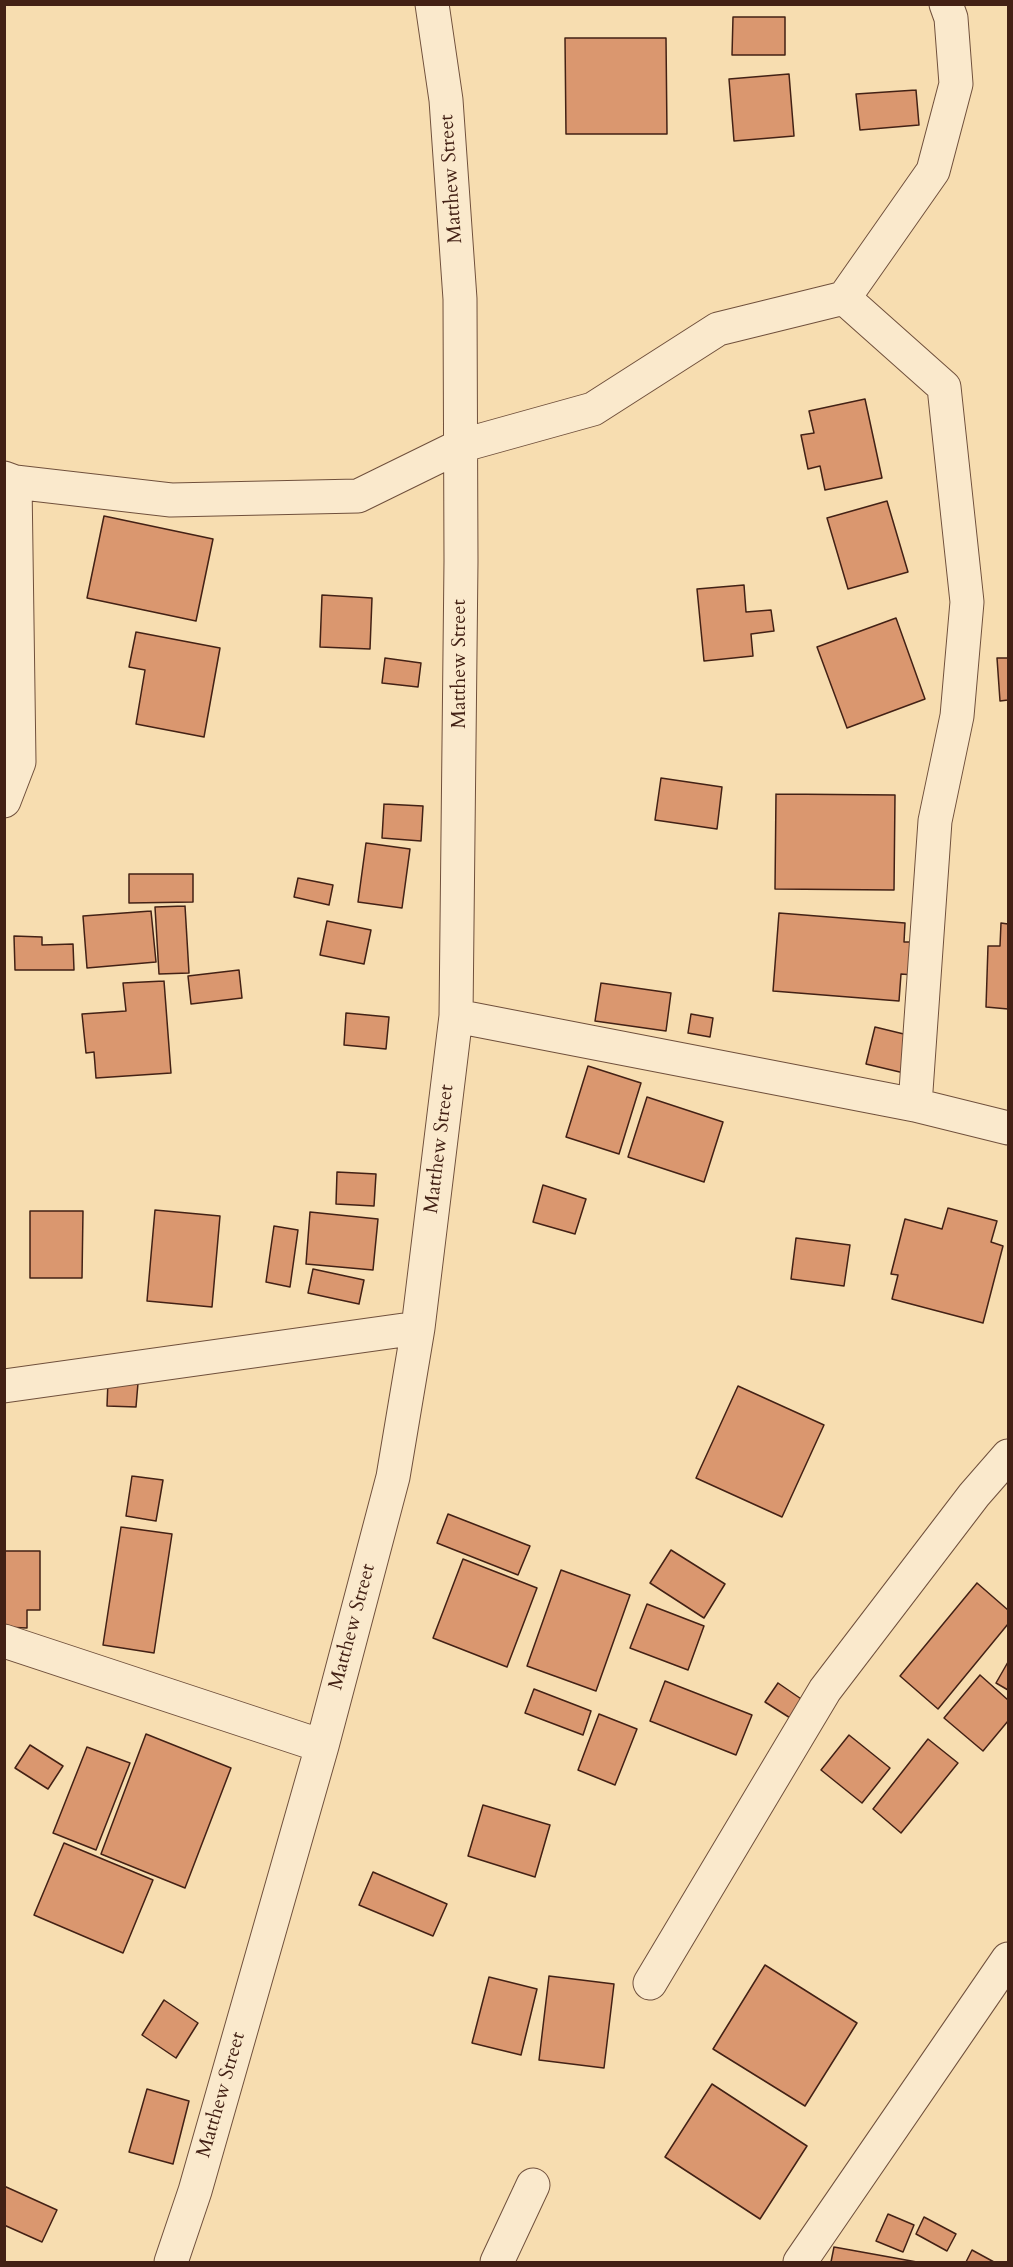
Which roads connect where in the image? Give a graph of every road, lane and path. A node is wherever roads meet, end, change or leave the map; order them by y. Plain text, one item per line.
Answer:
1 (432, 4) edge
2 (946, 4) edge
3 (844, 298) junction
4 (460, 446) junction
5 (10, 480) edge
6 (4, 801) edge
7 (456, 1016) junction
8 (915, 1106) junction
9 (1008, 1128) edge
10 (418, 1328) junction
11 (4, 1386) edge
12 (1008, 1456) edge
13 (4, 1641) edge
14 (322, 1746) junction
15 (1008, 1959) edge
16 (650, 1983) dead end
17 (533, 2185) dead end
18 (171, 2262) edge
19 (497, 2262) edge
20 (800, 2262) edge

1 - 4 street, Matthew Street
2 - 3 street
3 - 4 street
3 - 8 street
4 - 5 street
4 - 7 street, Matthew Street
5 - 6 street
7 - 8 street
7 - 10 street, Matthew Street
8 - 9 street
10 - 11 street
10 - 14 street, Matthew Street
12 - 16 street
13 - 14 street
14 - 18 street, Matthew Street
15 - 20 street
17 - 19 street

